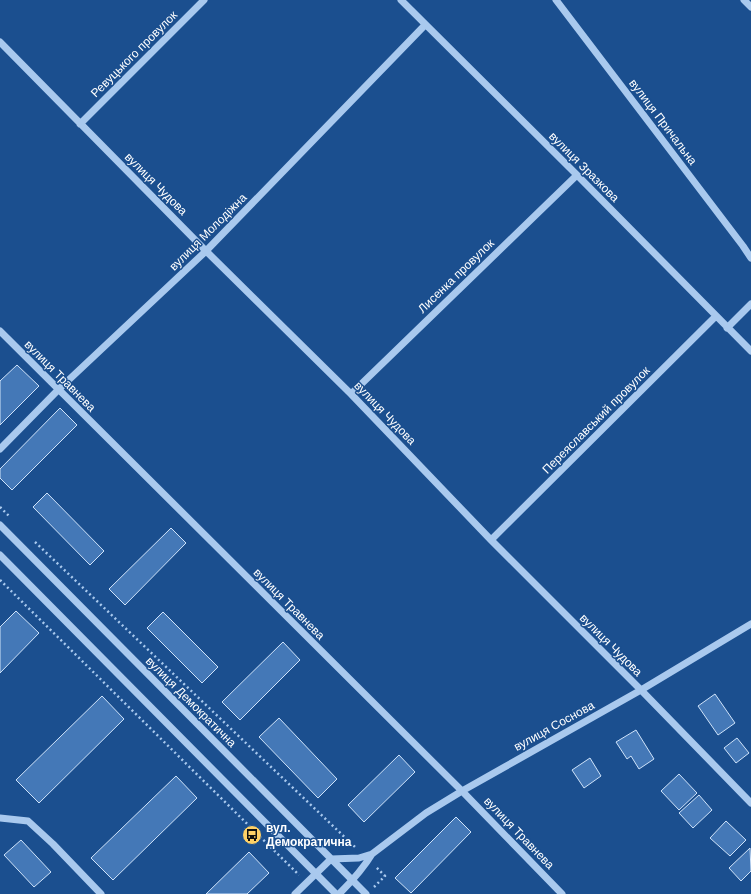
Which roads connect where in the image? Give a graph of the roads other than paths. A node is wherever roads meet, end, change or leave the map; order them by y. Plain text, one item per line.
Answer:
1 (204, 0) edge
2 (401, 0) edge
3 (556, 0) edge
4 (744, 0) edge
5 (751, 7) edge
6 (425, 25) junction
7 (0, 42) edge
8 (80, 124) junction
9 (577, 175) junction
10 (206, 251) junction
11 (751, 258) edge
12 (751, 304) edge
13 (716, 316) junction
14 (727, 328) junction
15 (0, 331) edge
16 (751, 351) edge
17 (58, 390) junction
18 (352, 394) junction
19 (0, 449) edge
20 (0, 525) edge
21 (490, 540) junction
22 (0, 555) edge
23 (751, 624) edge
24 (641, 690) junction
25 (462, 791) junction
26 (751, 803) edge
27 (0, 818) edge
28 (368, 857) junction
29 (331, 859) junction
30 (316, 874) junction
31 (352, 880) junction
32 (369, 892) edge
33 (101, 894) edge
34 (295, 894) edge
35 (337, 894) edge
36 (562, 894) edge

1 - 8 street, Ревуцького провулок
2 - 6 street, вулиця Зразкова
3 - 11 street, вулиця Причальна
4 - 5 street
6 - 9 street, вулиця Зразкова
6 - 10 street, вулиця Молодіжна
7 - 8 street, вулиця Чудова
8 - 10 street, вулиця Чудова
9 - 13 street, вулиця Зразкова
9 - 18 street, Лисенка провулок
10 - 17 street, вулиця Молодіжна
10 - 18 street, вулиця Чудова
12 - 14 street
13 - 14 street, вулиця Зразкова
13 - 21 street, Переяславський провулок
14 - 16 street, вулиця Зразкова
15 - 17 street, вулиця Травнева
17 - 19 street, вулиця Молодіжна
17 - 25 street, вулиця Травнева
18 - 21 street, вулиця Чудова
20 - 29 street, вулиця Демократична
21 - 24 street, вулиця Чудова
22 - 30 street
23 - 24 street, вулиця Соснова
24 - 25 street, вулиця Соснова
24 - 26 street, вулиця Чудова
25 - 28 street, вулиця Соснова
25 - 36 street, вулиця Травнева
27 - 33 street
28 - 29 street
28 - 31 street, вулиця Соснова
29 - 30 street
29 - 31 street, вулиця Демократична
30 - 34 street
30 - 35 street
31 - 32 street, вулиця Демократична
31 - 35 street, вулиця Соснова

